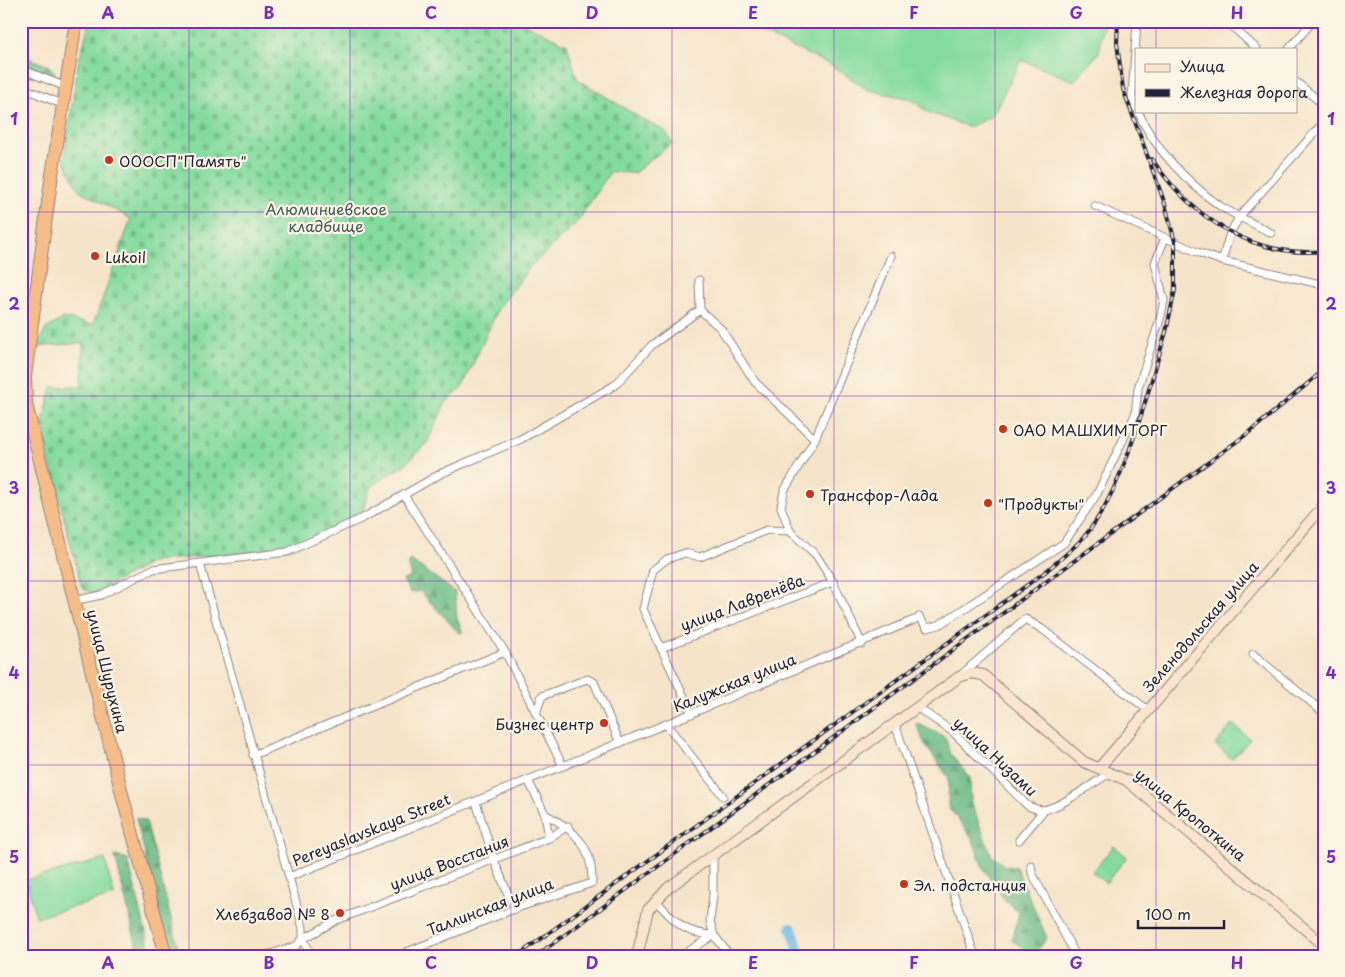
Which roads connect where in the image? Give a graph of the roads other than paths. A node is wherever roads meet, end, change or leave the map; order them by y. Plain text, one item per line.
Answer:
1 (76, 21) edge
2 (1137, 21) edge
3 (1226, 21) edge
4 (1313, 21) edge
5 (1135, 48) edge
6 (1256, 48) edge
7 (1290, 48) edge
8 (1135, 51) edge
9 (21, 69) edge
10 (1298, 84) edge
11 (21, 87) edge
12 (66, 87) junction
13 (64, 105) junction
14 (1135, 105) edge
15 (1324, 105) edge
16 (1138, 112) edge
17 (1324, 122) edge
18 (1095, 206) dead end
19 (1240, 216) junction
20 (1271, 233) dead end
21 (1165, 238) junction
22 (891, 256) dead end
23 (1222, 261) junction
24 (699, 280) dead end
25 (1324, 285) edge
26 (700, 310) junction
27 (23, 392) edge
28 (814, 439) junction
29 (404, 495) junction
30 (1324, 505) edge
31 (790, 531) junction
32 (200, 564) junction
33 (833, 582) junction
34 (74, 601) junction
35 (862, 644) junction
36 (661, 648) junction
37 (505, 652) junction
38 (1253, 654) dead end
39 (959, 677) junction
40 (918, 708) junction
41 (1148, 710) junction
42 (536, 712) junction
43 (692, 714) junction
44 (1324, 714) edge
45 (666, 724) junction
46 (895, 724) junction
47 (620, 743) junction
48 (253, 755) junction
49 (563, 766) junction
50 (1100, 767) junction
51 (1111, 772) junction
52 (528, 780) junction
53 (723, 796) dead end
54 (476, 802) junction
55 (1044, 810) junction
56 (545, 814) junction
57 (568, 826) junction
58 (549, 838) junction
59 (1019, 840) dead end
60 (713, 854) junction
61 (494, 860) junction
62 (1031, 865) dead end
63 (289, 877) junction
64 (656, 901) junction
65 (514, 909) junction
66 (714, 935) junction
67 (303, 939) junction
68 (1324, 945) edge
69 (166, 956) edge
70 (264, 956) edge
71 (312, 956) edge
72 (397, 956) edge
73 (638, 956) edge
74 (681, 956) edge
75 (730, 956) edge
76 (975, 956) edge
77 (1076, 956) edge

1 - 12 highway
2 - 5 street
3 - 6 street
4 - 7 street
8 - 14 street
9 - 12 street
10 - 15 street
11 - 13 street
12 - 13 highway
13 - 27 highway
16 - 19 street
17 - 19 street
18 - 21 street
19 - 20 street
19 - 23 street
21 - 23 street
21 - 35 street, Калужская улица
22 - 28 street
23 - 25 street
24 - 26 street
26 - 28 street
26 - 29 street
27 - 34 highway, улица Шурухина
28 - 31 street
29 - 32 street
29 - 37 street
30 - 41 street, Зеленодольская улица
31 - 33 street
31 - 36 street
32 - 34 street
32 - 48 street
33 - 35 street
33 - 36 street, улица Лавренёва
34 - 69 highway, улица Шурухина
35 - 43 street, Калужская улица
36 - 43 street
37 - 42 street
37 - 48 street
38 - 44 street
39 - 40 street
39 - 41 street
39 - 50 street, улица Кропоткина
40 - 46 street
40 - 55 street, улица Низами
41 - 50 street, Зеленодольская улица
42 - 47 street
42 - 49 street
43 - 45 street, Калужская улица
45 - 47 street, Калужская улица
45 - 53 street
46 - 60 street
46 - 76 street
47 - 49 street, Калужская улица
48 - 63 street
49 - 52 street, Pereyaslavskaya Street
50 - 51 street, улица Кропоткина
51 - 55 street, улица Низами
51 - 68 street, улица Кропоткина
52 - 54 street, Pereyaslavskaya Street
52 - 56 street
54 - 61 street
54 - 63 street, Pereyaslavskaya Street
55 - 59 street
56 - 57 street
56 - 58 street
57 - 58 street, улица Восстания
57 - 65 street, Таллинская улица
58 - 61 street, улица Восстания
60 - 64 street
60 - 66 street
61 - 65 street
61 - 67 street, улица Восстания
62 - 77 street
63 - 67 street, Pereyaslavskaya Street
64 - 66 street
64 - 73 street
65 - 72 street, Таллинская улица
66 - 74 street
66 - 75 street
67 - 70 street
67 - 71 street

